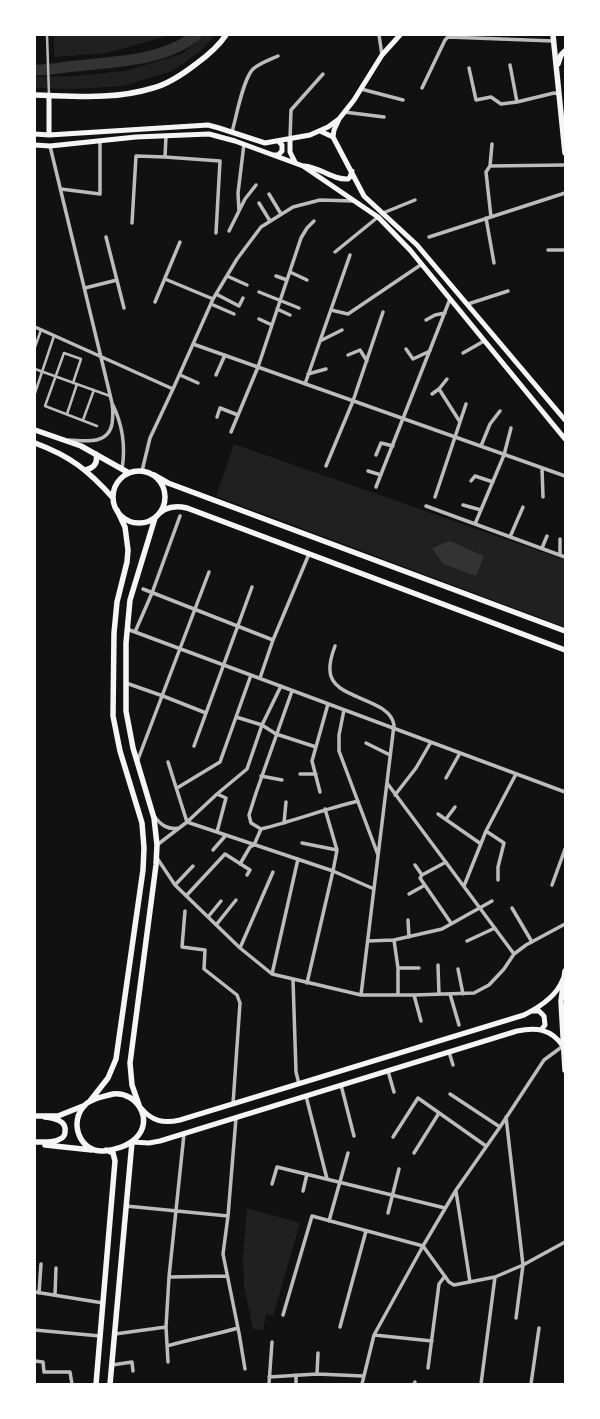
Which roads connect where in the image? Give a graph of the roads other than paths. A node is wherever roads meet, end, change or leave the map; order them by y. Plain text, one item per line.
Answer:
1 (47, 35) edge
2 (226, 35) edge
3 (379, 35) edge
4 (400, 35) edge
5 (448, 36) edge
6 (473, 36) edge
7 (553, 38) edge
8 (565, 51) edge
9 (382, 55) junction
10 (278, 56) dead end
11 (510, 65) dead end
12 (469, 68) dead end
13 (557, 68) junction
14 (323, 74) dead end
15 (422, 88) dead end
16 (360, 89) junction
17 (559, 94) junction
18 (35, 95) edge
19 (49, 95) junction
20 (404, 100) dead end
21 (517, 102) junction
22 (344, 112) junction
23 (384, 117) dead end
24 (339, 119) junction
25 (320, 131) junction
26 (232, 132) junction
27 (35, 134) edge
28 (49, 135) junction
29 (166, 136) junction
30 (333, 137) junction
31 (290, 139) junction
32 (100, 141) junction
33 (278, 141) junction
34 (244, 144) junction
35 (492, 144) dead end
36 (35, 145) edge
37 (50, 146) junction
38 (565, 153) edge
39 (273, 155) junction
40 (165, 157) junction
41 (295, 162) junction
42 (565, 164) edge
43 (304, 166) junction
44 (490, 166) junction
45 (352, 170) junction
46 (256, 185) dead end
47 (61, 189) junction
48 (565, 193) edge
49 (269, 194) dead end
50 (364, 196) junction
51 (415, 200) dead end
52 (356, 201) junction
53 (259, 203) dead end
54 (239, 211) junction
55 (383, 213) junction
56 (281, 214) junction
57 (378, 217) junction
58 (491, 217) junction
59 (486, 218) junction
60 (270, 221) junction
61 (314, 221) dead end
62 (132, 223) dead end
63 (229, 231) dead end
64 (216, 233) dead end
65 (106, 237) dead end
66 (428, 237) dead end
67 (180, 242) dead end
68 (548, 250) dead end
69 (565, 250) edge
70 (335, 252) dead end
71 (350, 255) dead end
72 (494, 263) dead end
73 (422, 264) junction
74 (290, 272) junction
75 (227, 276) junction
76 (276, 276) dead end
77 (165, 279) junction
78 (117, 280) junction
79 (287, 280) junction
80 (307, 280) dead end
81 (247, 285) dead end
82 (85, 288) junction
83 (508, 291) dead end
84 (259, 292) dead end
85 (216, 294) junction
86 (243, 298) dead end
87 (213, 299) junction
88 (450, 299) junction
89 (280, 300) junction
90 (155, 302) dead end
91 (211, 304) junction
92 (468, 304) junction
93 (124, 308) dead end
94 (299, 308) dead end
95 (277, 309) junction
96 (331, 310) junction
97 (384, 312) dead end
98 (445, 313) junction
99 (234, 314) dead end
100 (290, 315) dead end
101 (259, 319) dead end
102 (426, 320) dead end
103 (272, 325) junction
104 (35, 327) edge
105 (41, 329) junction
106 (342, 330) dead end
107 (54, 335) junction
108 (320, 341) junction
109 (484, 341) junction
110 (193, 344) junction
111 (35, 347) edge
112 (406, 349) dead end
113 (430, 351) junction
114 (463, 353) dead end
115 (101, 355) junction
116 (225, 355) junction
117 (348, 355) dead end
118 (366, 362) junction
119 (258, 367) junction
120 (35, 369) edge
121 (326, 369) dead end
122 (43, 372) junction
123 (308, 374) junction
124 (180, 375) junction
125 (216, 376) dead end
126 (56, 377) junction
127 (447, 379) dead end
128 (73, 383) junction
129 (78, 384) junction
130 (198, 384) dead end
131 (305, 384) junction
132 (174, 389) junction
133 (439, 389) junction
134 (94, 390) junction
135 (35, 393) edge
136 (432, 394) dead end
137 (111, 396) junction
138 (353, 401) junction
139 (112, 403) junction
140 (466, 404) dead end
141 (500, 411) dead end
142 (557, 411) junction
143 (67, 414) junction
144 (238, 415) junction
145 (217, 417) dead end
146 (404, 419) junction
147 (83, 420) junction
148 (565, 420) edge
149 (460, 422) junction
150 (565, 425) edge
151 (96, 426) dead end
152 (511, 428) dead end
153 (35, 430) edge
154 (231, 432) dead end
155 (455, 437) junction
156 (62, 439) junction
157 (565, 439) edge
158 (35, 443) edge
159 (393, 446) junction
160 (481, 446) junction
161 (96, 454) junction
162 (376, 454) dead end
163 (504, 455) junction
164 (326, 466) dead end
165 (542, 468) junction
166 (122, 469) junction
167 (85, 470) junction
168 (142, 471) junction
169 (368, 471) dead end
170 (129, 473) junction
171 (381, 475) junction
172 (154, 476) junction
173 (565, 476) edge
174 (471, 482) dead end
175 (493, 482) junction
176 (376, 487) dead end
177 (435, 497) dead end
178 (543, 497) dead end
179 (113, 498) junction
180 (463, 505) dead end
181 (426, 506) dead end
182 (523, 507) dead end
183 (117, 510) junction
184 (481, 510) junction
185 (158, 514) junction
186 (180, 516) dead end
187 (475, 524) junction
188 (547, 536) dead end
189 (510, 537) junction
190 (560, 539) dead end
191 (542, 548) junction
192 (309, 554) junction
193 (560, 555) junction
194 (565, 557) edge
195 (209, 572) dead end
196 (252, 587) dead end
197 (143, 589) dead end
198 (152, 592) junction
199 (194, 609) junction
200 (237, 627) junction
201 (128, 629) junction
202 (565, 631) edge
203 (135, 632) junction
204 (273, 640) junction
205 (335, 646) dead end
206 (180, 649) junction
207 (565, 650) edge
208 (224, 665) junction
209 (251, 675) junction
210 (260, 678) junction
211 (126, 683) junction
212 (281, 686) junction
213 (292, 690) junction
214 (163, 696) junction
215 (328, 704) junction
216 (344, 710) junction
217 (206, 713) junction
218 (236, 717) junction
219 (262, 725) junction
220 (394, 728) junction
221 (276, 734) junction
222 (431, 742) junction
223 (366, 743) dead end
224 (194, 746) dead end
225 (316, 747) junction
226 (460, 753) junction
227 (390, 754) junction
228 (168, 762) dead end
229 (137, 763) junction
230 (300, 774) dead end
231 (316, 774) junction
232 (516, 774) junction
233 (261, 776) junction
234 (446, 778) dead end
235 (282, 780) dead end
236 (387, 783) junction
237 (177, 788) junction
238 (320, 792) dead end
239 (565, 792) edge
240 (217, 794) junction
241 (395, 795) junction
242 (358, 801) junction
243 (286, 802) dead end
244 (455, 807) dead end
245 (325, 809) junction
246 (438, 814) dead end
247 (154, 816) junction
248 (446, 819) junction
249 (187, 822) junction
250 (284, 823) junction
251 (180, 827) junction
252 (261, 829) junction
253 (217, 832) junction
254 (486, 832) junction
255 (226, 835) junction
256 (302, 843) dead end
257 (481, 844) junction
258 (157, 845) junction
259 (254, 845) junction
260 (565, 849) edge
261 (213, 850) dead end
262 (337, 850) junction
263 (378, 856) junction
264 (156, 857) junction
265 (298, 859) junction
266 (446, 862) junction
267 (240, 864) junction
268 (415, 865) dead end
269 (193, 866) dead end
270 (334, 871) junction
271 (274, 872) dead end
272 (247, 875) dead end
273 (422, 875) junction
274 (498, 880) dead end
275 (175, 885) junction
276 (425, 885) junction
277 (552, 885) dead end
278 (464, 886) junction
279 (374, 889) junction
280 (410, 894) dead end
281 (186, 896) junction
282 (236, 900) dead end
283 (221, 901) dead end
284 (492, 901) dead end
285 (480, 908) junction
286 (512, 908) dead end
287 (185, 911) dead end
288 (208, 917) junction
289 (408, 920) dead end
290 (451, 923) junction
291 (565, 924) edge
292 (216, 925) junction
293 (495, 928) junction
294 (409, 937) junction
295 (394, 940) junction
296 (368, 941) junction
297 (467, 941) dead end
298 (532, 942) junction
299 (240, 948) junction
300 (514, 954) junction
301 (438, 965) dead end
302 (398, 968) junction
303 (419, 968) dead end
304 (458, 969) dead end
305 (272, 974) junction
306 (564, 974) edge
307 (293, 980) junction
308 (307, 983) junction
309 (439, 994) junction
310 (450, 994) junction
311 (463, 994) junction
312 (361, 995) junction
313 (398, 995) junction
314 (414, 995) junction
315 (561, 1000) junction
316 (565, 1008) edge
317 (530, 1012) junction
318 (421, 1020) dead end
319 (460, 1025) dead end
320 (541, 1030) junction
321 (563, 1046) junction
322 (449, 1052) junction
323 (453, 1065) dead end
324 (565, 1070) edge
325 (388, 1071) junction
326 (299, 1084) junction
327 (341, 1085) junction
328 (394, 1092) dead end
329 (450, 1094) dead end
330 (306, 1096) junction
331 (88, 1103) junction
332 (233, 1104) junction
333 (140, 1106) junction
334 (439, 1113) junction
335 (35, 1116) edge
336 (45, 1116) junction
337 (506, 1117) junction
338 (236, 1118) junction
339 (500, 1127) junction
340 (184, 1134) junction
341 (354, 1136) dead end
342 (393, 1136) dead end
343 (132, 1142) junction
344 (35, 1143) edge
345 (486, 1146) junction
346 (98, 1150) junction
347 (106, 1150) junction
348 (348, 1153) dead end
349 (414, 1153) dead end
350 (399, 1169) dead end
351 (307, 1174) junction
352 (327, 1179) junction
353 (340, 1182) junction
354 (272, 1184) dead end
355 (456, 1190) junction
356 (303, 1191) dead end
357 (392, 1195) junction
358 (126, 1206) junction
359 (445, 1208) junction
360 (176, 1211) junction
361 (388, 1213) dead end
362 (228, 1216) junction
363 (329, 1220) junction
364 (366, 1231) junction
365 (565, 1242) edge
366 (422, 1246) junction
367 (41, 1264) dead end
368 (523, 1265) junction
369 (56, 1268) dead end
370 (227, 1276) junction
371 (444, 1276) junction
372 (169, 1277) junction
373 (494, 1277) junction
374 (470, 1282) junction
375 (37, 1292) edge
376 (55, 1296) junction
377 (103, 1304) junction
378 (283, 1315) dead end
379 (516, 1318) dead end
380 (166, 1327) junction
381 (340, 1327) dead end
382 (539, 1328) dead end
383 (35, 1330) edge
384 (239, 1331) junction
385 (115, 1334) junction
386 (374, 1335) junction
387 (100, 1336) junction
388 (432, 1341) junction
389 (272, 1342) dead end
390 (167, 1346) junction
391 (318, 1353) dead end
392 (35, 1361) edge
393 (168, 1362) dead end
394 (112, 1365) junction
395 (428, 1368) dead end
396 (245, 1369) dead end
397 (133, 1371) dead end
398 (317, 1374) junction
399 (296, 1375) junction
400 (364, 1376) junction
401 (269, 1377) junction
402 (72, 1384) edge
403 (96, 1384) edge
404 (110, 1384) edge
405 (269, 1384) edge
406 (296, 1384) edge
407 (362, 1384) edge
408 (481, 1384) edge
409 (531, 1384) edge

1 - 19 street
2 - 19 main road
3 - 9 street
4 - 9 main road
5 - 6 street
5 - 15 street
6 - 7 street
7 - 13 main road
8 - 13 main road
9 - 16 main road
10 - 26 street
11 - 21 street
12 - 21 street
13 - 17 main road
14 - 31 street
16 - 20 street
16 - 22 main road
17 - 21 street
17 - 38 main road
18 - 19 main road
19 - 28 main road
22 - 23 street
22 - 24 main road
24 - 25 main road
24 - 30 main road
25 - 30 main road
25 - 31 main road
26 - 28 main road
26 - 33 main road
27 - 28 main road
29 - 32 main road
29 - 34 main road
29 - 40 street
30 - 45 main road
31 - 33 main road
31 - 41 main road
32 - 37 main road
32 - 47 street
33 - 39 main road
34 - 39 main road
34 - 54 street
35 - 44 street
36 - 37 main road
37 - 47 street
39 - 41 main road
40 - 62 street
40 - 64 street
41 - 43 main road
42 - 44 street
43 - 45 main road
43 - 52 main road
44 - 58 street
45 - 50 main road
46 - 54 street
47 - 82 street
48 - 58 street
49 - 56 street
50 - 52 main road
50 - 55 main road
51 - 55 street
52 - 56 street
52 - 57 main road
53 - 60 street
54 - 63 street
55 - 92 main road
56 - 60 street
57 - 70 street
57 - 73 main road
58 - 59 street
59 - 66 street
59 - 72 street
60 - 75 street
61 - 74 street
65 - 78 street
67 - 77 street
68 - 69 street
71 - 96 street
73 - 88 main road
73 - 96 street
74 - 79 street
74 - 80 street
75 - 81 street
75 - 85 street
76 - 79 street
77 - 87 street
77 - 90 street
78 - 82 street
78 - 93 street
79 - 89 street
82 - 115 street
83 - 92 street
84 - 89 street
85 - 86 street
85 - 87 street
87 - 91 street
88 - 98 street
88 - 109 main road
89 - 94 street
89 - 95 street
91 - 99 street
91 - 110 street
92 - 142 main road
95 - 100 street
95 - 103 street
96 - 108 street
97 - 118 street
98 - 102 street
98 - 113 street
101 - 103 street
103 - 119 street
104 - 105 street
105 - 107 street
105 - 111 street
106 - 108 street
107 - 115 street
107 - 122 street
108 - 123 street
109 - 114 street
109 - 157 main road
110 - 116 street
110 - 124 street
112 - 113 street
113 - 146 street
115 - 132 street
115 - 137 street
116 - 119 street
116 - 125 street
117 - 118 street
118 - 138 street
119 - 131 street
119 - 144 street
120 - 122 street
121 - 123 street
122 - 126 street
122 - 135 street
123 - 131 street
124 - 130 street
124 - 132 street
126 - 128 street
126 - 128 street
126 - 143 street
127 - 133 street
128 - 129 street
129 - 134 street
129 - 143 street
131 - 138 street
132 - 168 street
133 - 136 street
133 - 149 street
134 - 137 street
134 - 147 street
137 - 139 street
138 - 146 street
138 - 164 street
139 - 156 street
139 - 166 street
140 - 149 street
141 - 160 street
142 - 148 main road
142 - 150 main road
143 - 147 street
144 - 145 street
144 - 154 street
146 - 155 street
146 - 159 street
147 - 151 street
149 - 155 street
152 - 163 street
153 - 156 main road
155 - 160 street
155 - 177 street
156 - 161 main road
158 - 167 main road
159 - 162 street
159 - 171 street
160 - 163 street
161 - 166 main road
161 - 167 main road
163 - 165 street
163 - 175 street
165 - 173 street
165 - 178 street
166 - 170 main road
167 - 179 main road
168 - 170 main road
168 - 172 main road
169 - 171 street
170 - 179 main road
171 - 176 street
172 - 185 main road
172 - 202 main road
174 - 175 street
175 - 184 street
179 - 183 main road
180 - 184 street
181 - 187 street
182 - 189 street
183 - 185 main road
183 - 331 main road
184 - 187 street
185 - 192 main road
185 - 201 main road
186 - 198 street
187 - 189 street
188 - 191 street
189 - 191 street
190 - 193 street
191 - 193 street
192 - 204 street
192 - 207 main road
193 - 194 street
195 - 199 street
196 - 200 street
197 - 198 street
198 - 199 street
198 - 203 street
199 - 200 street
199 - 206 street
200 - 204 street
200 - 208 street
201 - 203 street
201 - 211 main road
203 - 206 street
204 - 210 street
205 - 220 street
206 - 208 street
206 - 214 street
208 - 209 street
208 - 217 street
209 - 210 street
209 - 218 street
210 - 212 street
211 - 214 street
211 - 229 main road
212 - 213 street
212 - 219 street
213 - 215 street
213 - 221 street
214 - 217 street
214 - 229 street
215 - 216 street
215 - 225 street
216 - 220 street
216 - 242 street
217 - 224 street
218 - 219 street
218 - 237 street
219 - 221 street
219 - 240 street
220 - 222 street
220 - 227 street
221 - 225 street
221 - 233 street
222 - 226 street
222 - 241 street
223 - 227 street
225 - 231 street
226 - 232 street
226 - 234 street
227 - 236 street
228 - 237 street
229 - 247 main road
230 - 231 street
231 - 238 street
232 - 239 street
232 - 254 street
233 - 235 street
233 - 252 street
236 - 241 street
236 - 263 street
237 - 249 street
240 - 249 street
240 - 253 street
241 - 266 street
242 - 245 street
242 - 263 street
243 - 250 street
244 - 248 street
245 - 250 street
245 - 262 street
246 - 248 street
247 - 251 street
247 - 258 main road
248 - 257 street
249 - 251 street
249 - 253 street
250 - 252 street
251 - 258 street
252 - 259 street
253 - 255 street
254 - 257 street
254 - 274 street
255 - 259 street
255 - 261 street
256 - 262 street
257 - 278 street
258 - 264 main road
259 - 265 street
259 - 267 street
260 - 277 street
262 - 270 street
263 - 279 street
264 - 275 street
264 - 333 main road
265 - 270 street
265 - 305 street
266 - 273 street
266 - 278 street
267 - 272 street
267 - 281 street
268 - 273 street
269 - 275 street
270 - 279 street
270 - 308 street
271 - 299 street
273 - 276 street
275 - 281 street
276 - 280 street
276 - 290 street
278 - 285 street
279 - 296 street
281 - 288 street
282 - 292 street
283 - 288 street
284 - 285 street
285 - 290 street
285 - 293 street
286 - 298 street
287 - 332 street
288 - 292 street
289 - 294 street
290 - 294 street
291 - 298 street
292 - 299 street
293 - 297 street
293 - 300 street
294 - 295 street
295 - 296 street
295 - 302 street
296 - 312 street
298 - 300 street
299 - 305 street
300 - 311 street
301 - 309 street
302 - 303 street
302 - 313 street
304 - 311 street
305 - 307 street
306 - 315 main road
306 - 317 main road
307 - 308 street
307 - 326 street
308 - 312 street
309 - 310 street
309 - 314 street
310 - 311 street
310 - 319 street
312 - 313 street
313 - 314 street
314 - 318 street
315 - 316 main road
315 - 321 main road
317 - 320 main road
317 - 326 main road
320 - 321 main road
320 - 322 main road
321 - 324 main road
321 - 337 street
322 - 323 street
322 - 325 main road
325 - 327 main road
325 - 328 street
326 - 332 main road
327 - 330 main road
327 - 341 street
329 - 339 street
330 - 338 main road
330 - 352 street
331 - 333 main road
331 - 336 main road
331 - 346 main road
332 - 333 main road
333 - 343 main road
334 - 342 street
334 - 345 street
334 - 349 street
335 - 336 main road
336 - 344 main road
337 - 339 street
337 - 368 street
338 - 340 main road
338 - 362 street
339 - 345 street
340 - 343 main road
340 - 360 street
343 - 347 main road
343 - 358 main road
344 - 346 main road
345 - 355 street
346 - 347 main road
347 - 377 main road
348 - 353 street
350 - 357 street
351 - 352 street
351 - 354 street
351 - 356 street
352 - 353 street
353 - 357 street
353 - 363 street
355 - 359 street
355 - 374 street
357 - 359 street
357 - 361 street
358 - 360 street
358 - 385 main road
359 - 366 street
360 - 362 street
360 - 372 street
362 - 370 street
363 - 364 street
363 - 378 street
364 - 366 street
364 - 381 street
365 - 368 street
366 - 371 street
366 - 386 street
367 - 375 street
368 - 373 street
368 - 379 street
369 - 376 street
370 - 372 street
370 - 384 street
371 - 374 street
371 - 388 street
372 - 380 street
373 - 374 street
373 - 408 street
375 - 376 street
376 - 377 street
377 - 387 main road
380 - 385 street
380 - 390 street
382 - 409 street
383 - 387 street
384 - 390 street
384 - 396 street
385 - 394 main road
386 - 388 street
386 - 400 street
387 - 403 main road
388 - 395 street
389 - 401 street
390 - 393 street
391 - 398 street
392 - 402 street
394 - 397 street
394 - 404 main road
398 - 399 street
398 - 400 street
399 - 401 street
399 - 406 street
400 - 407 street
401 - 405 street

